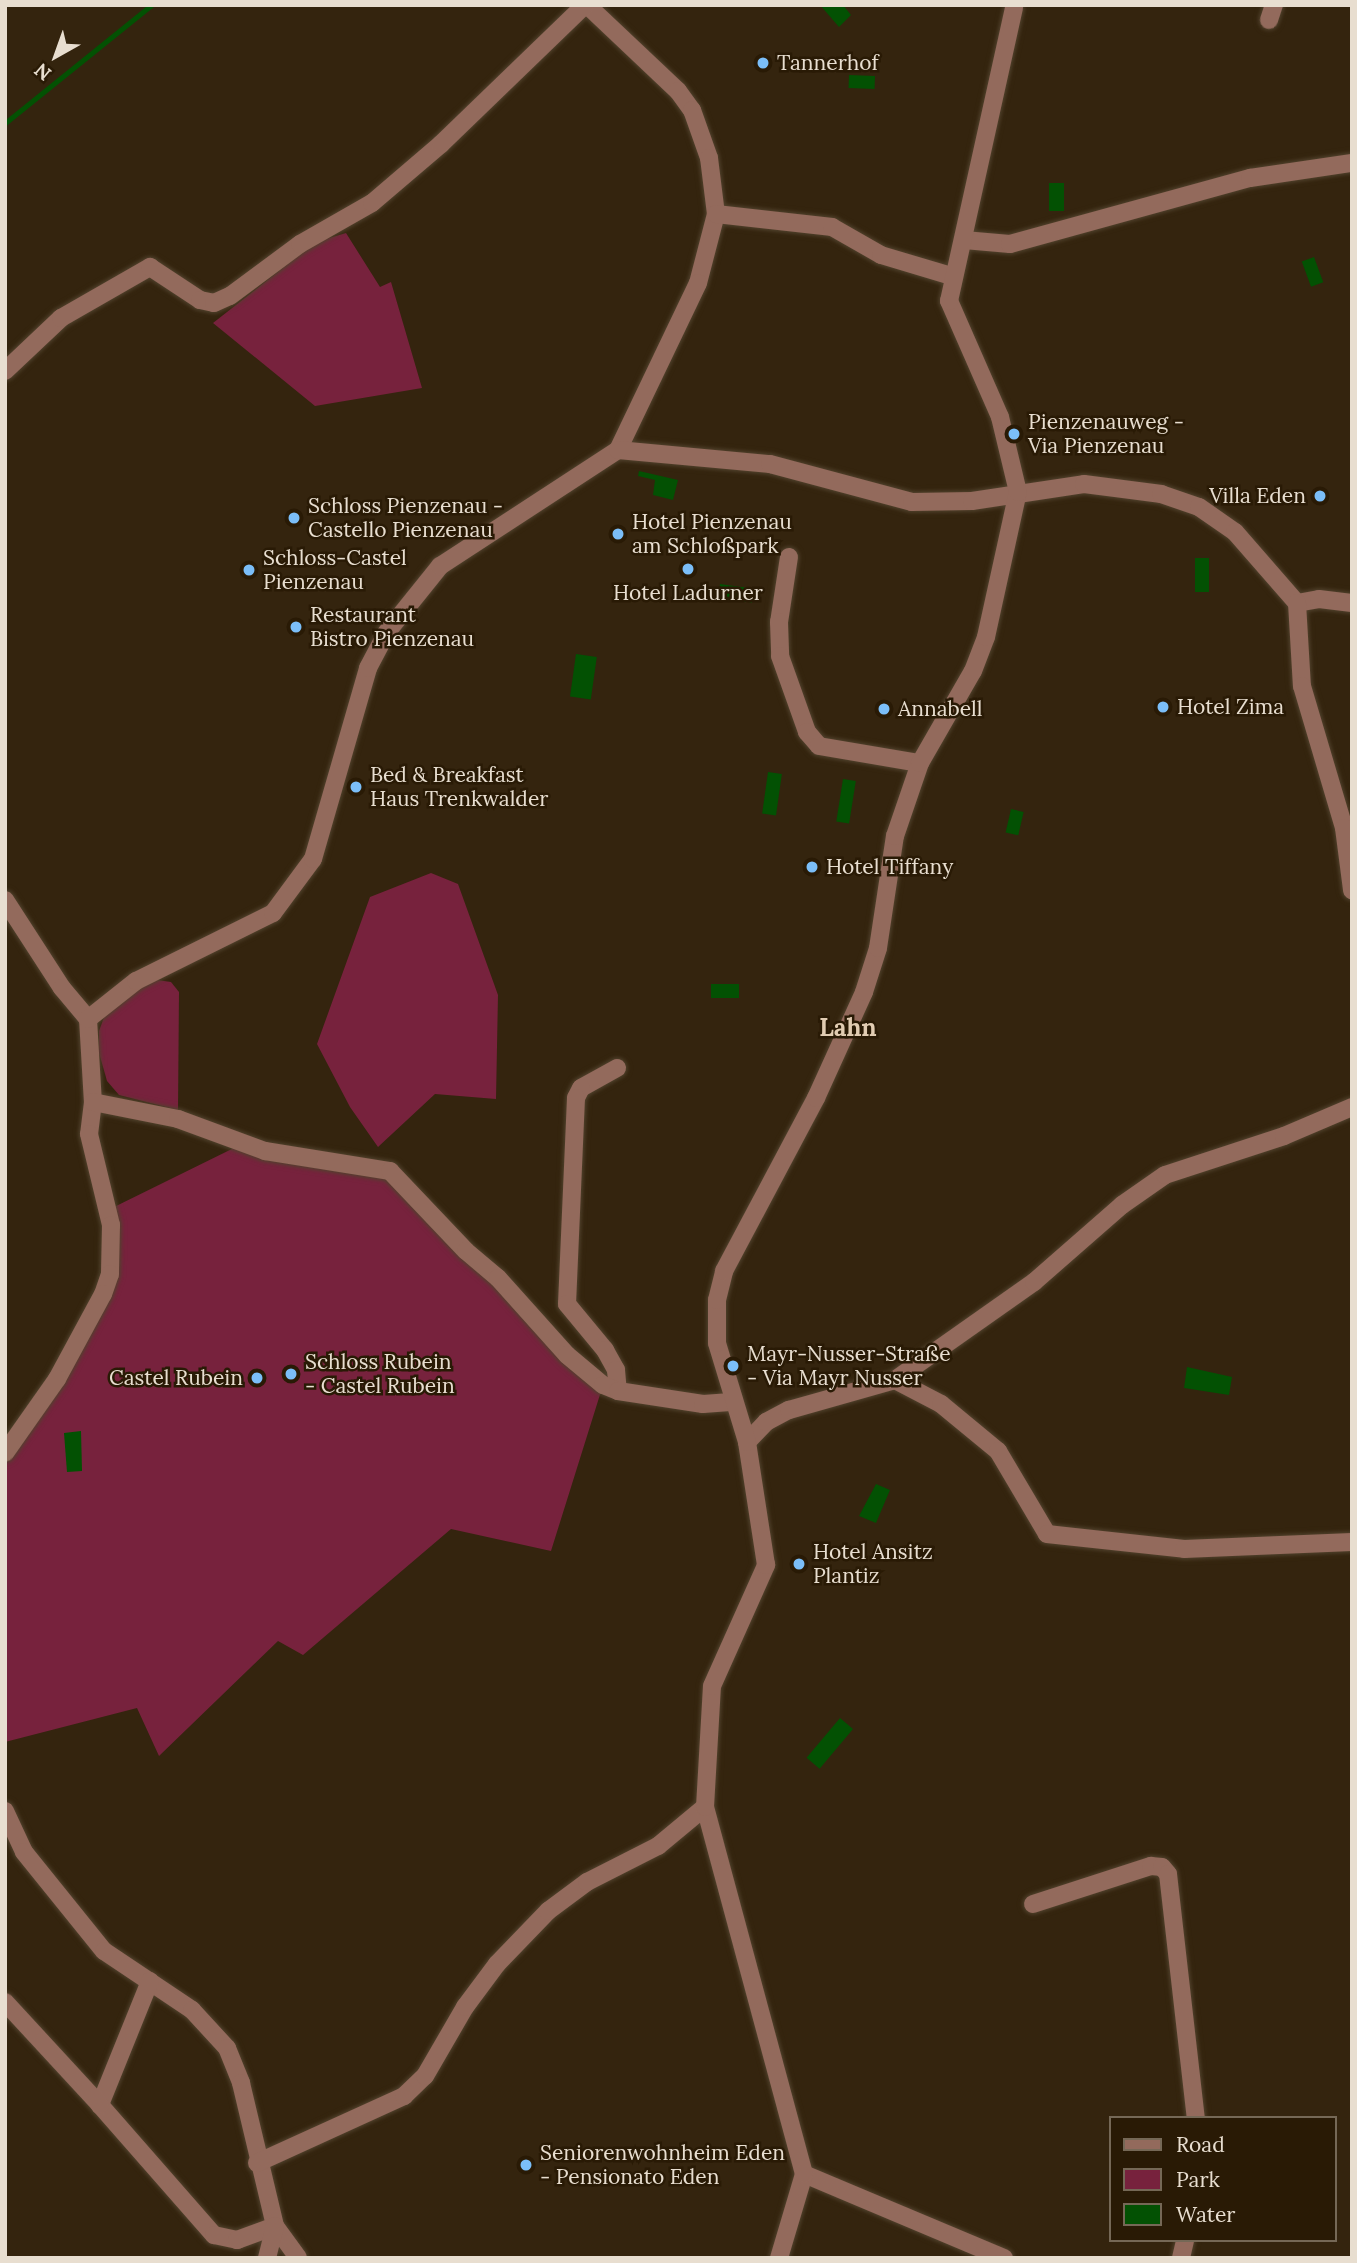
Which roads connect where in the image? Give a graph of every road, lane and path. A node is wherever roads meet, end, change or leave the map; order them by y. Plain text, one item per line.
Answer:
1 (586, 5) edge
2 (1032, 5) edge
3 (1013, 7) edge
4 (1352, 163) edge
5 (716, 214) junction
6 (964, 240) junction
7 (951, 276) junction
8 (5, 371) edge
9 (618, 450) junction
10 (1018, 492) junction
11 (789, 557) dead end
12 (1297, 603) junction
13 (1352, 603) edge
14 (920, 763) junction
15 (1352, 890) edge
16 (5, 900) edge
17 (88, 1018) junction
18 (617, 1068) dead end
19 (93, 1102) junction
20 (1352, 1107) edge
21 (895, 1380) junction
22 (618, 1391) junction
23 (734, 1402) junction
24 (747, 1441) junction
25 (5, 1453) edge
26 (1352, 1542) edge
27 (705, 1807) junction
28 (5, 1811) edge
29 (1033, 1904) dead end
30 (150, 1981) junction
31 (5, 2002) edge
32 (100, 2105) junction
33 (1196, 2116) edge
34 (257, 2163) junction
35 (804, 2174) junction
36 (275, 2227) junction
37 (267, 2258) edge
38 (298, 2258) edge
39 (779, 2258) edge
40 (1004, 2258) edge

1 - 5 street
1 - 8 street
2 - 3 street
3 - 6 street
4 - 6 street
5 - 7 street
5 - 9 street
6 - 7 street
7 - 10 street
9 - 10 street
9 - 17 street
10 - 12 street
10 - 14 street
11 - 14 street
12 - 13 street
12 - 15 street
14 - 23 street
16 - 17 street
17 - 19 street
18 - 22 street
19 - 22 street
19 - 25 street
20 - 21 street
21 - 24 street
21 - 26 street
22 - 23 street
23 - 24 street
24 - 27 street
27 - 34 street
27 - 35 street
28 - 30 street
29 - 33 street
30 - 32 street
30 - 34 street
31 - 32 street
32 - 36 street
34 - 36 street
35 - 39 street
35 - 40 street
36 - 37 street
36 - 38 street

